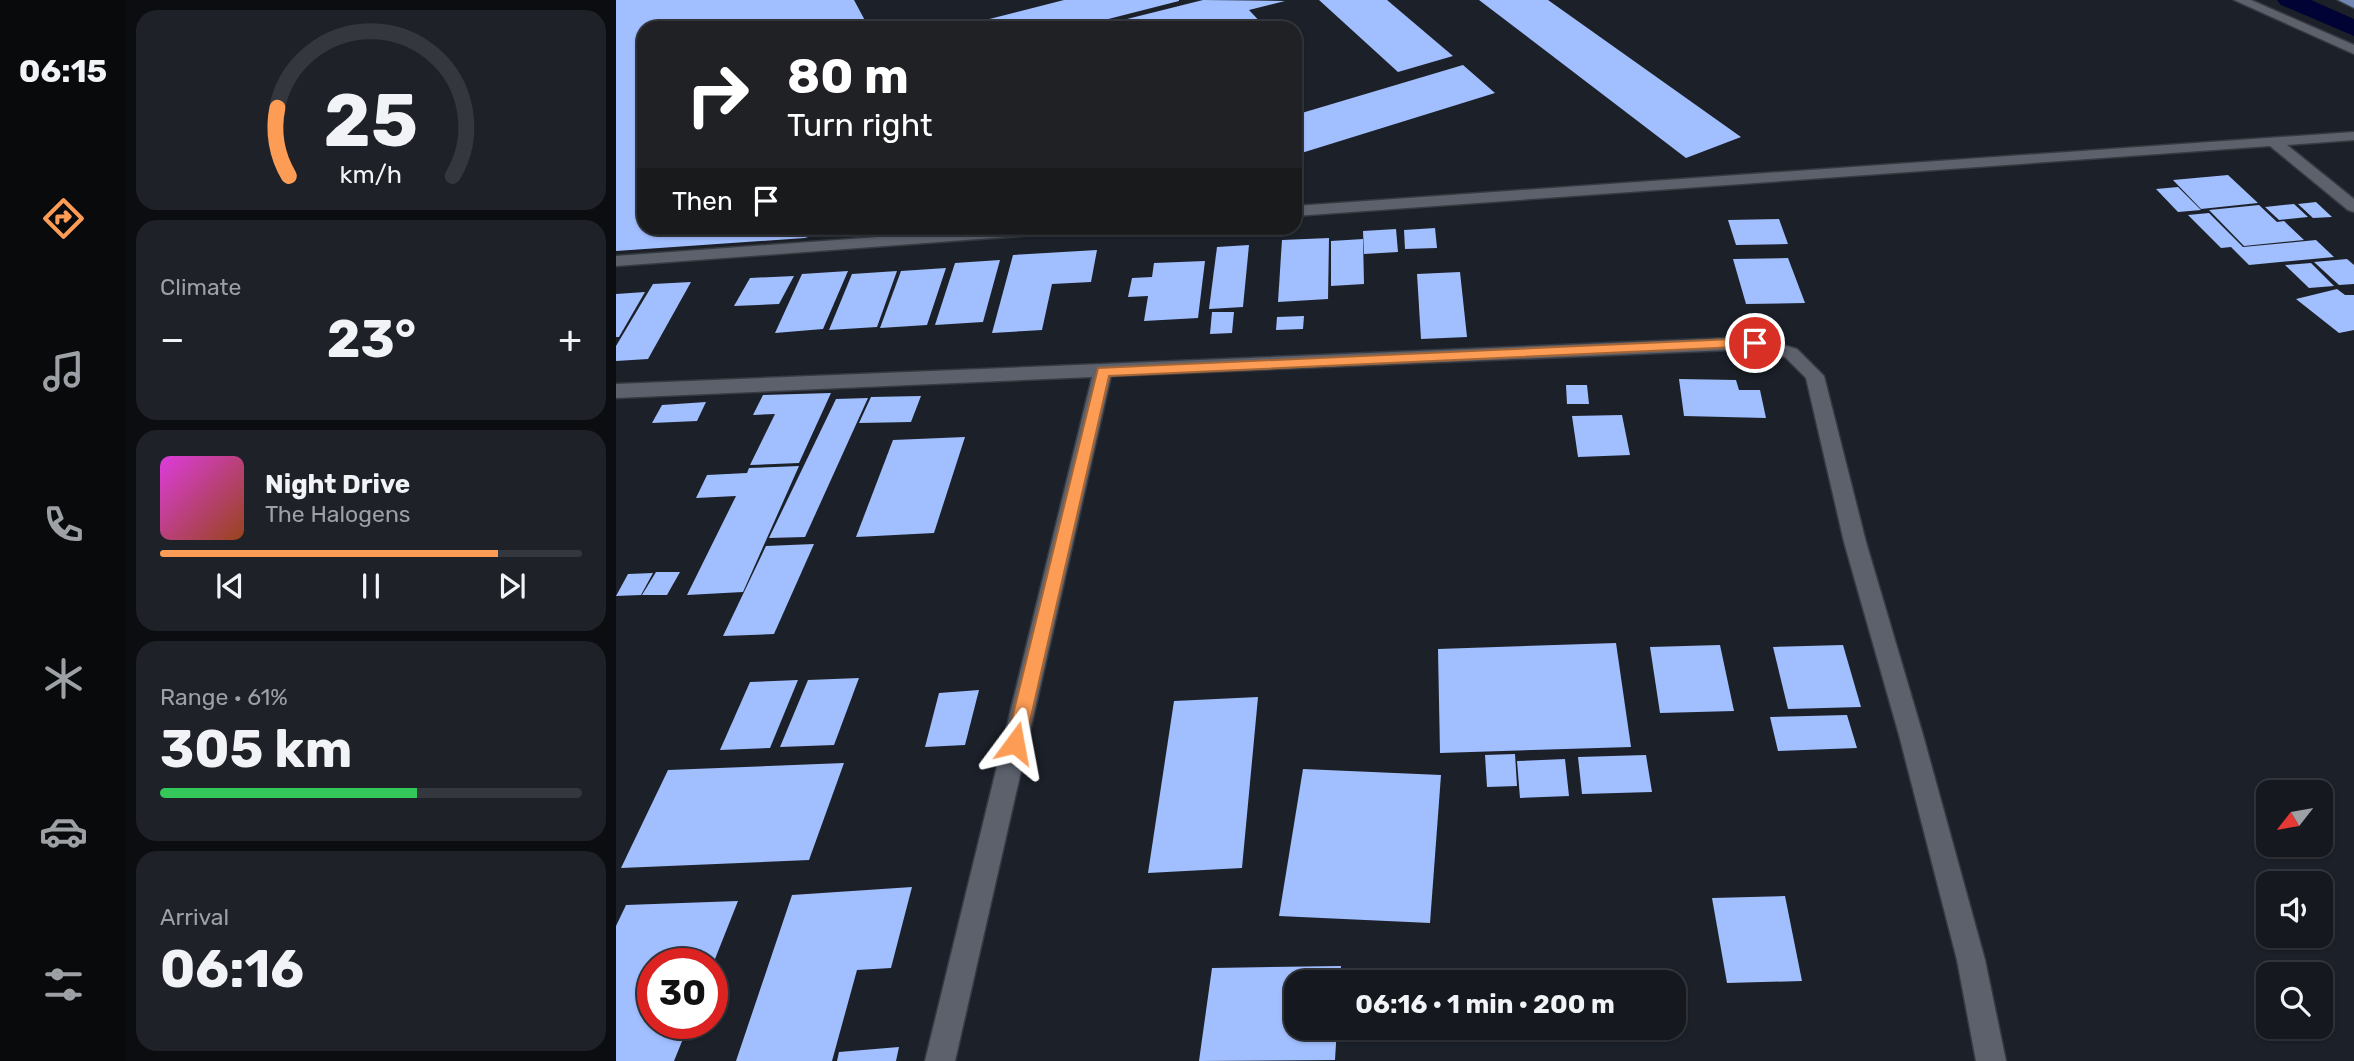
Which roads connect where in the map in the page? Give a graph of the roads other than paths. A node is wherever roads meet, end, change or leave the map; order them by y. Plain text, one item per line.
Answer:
1 (2240, 0) edge
2 (2344, 0) edge
3 (2354, 4) edge
4 (2354, 50) edge
5 (2354, 136) edge
6 (2275, 143) junction
7 (2354, 206) edge
8 (1302, 211) edge
9 (966, 235) edge
10 (616, 261) edge
11 (1103, 371) junction
12 (616, 391) edge
13 (940, 1061) edge
14 (1991, 1061) edge

1 - 4 street
2 - 3 main road
5 - 6 street
6 - 7 street
6 - 8 street
9 - 10 street
11 - 12 street
11 - 13 street
11 - 14 street

